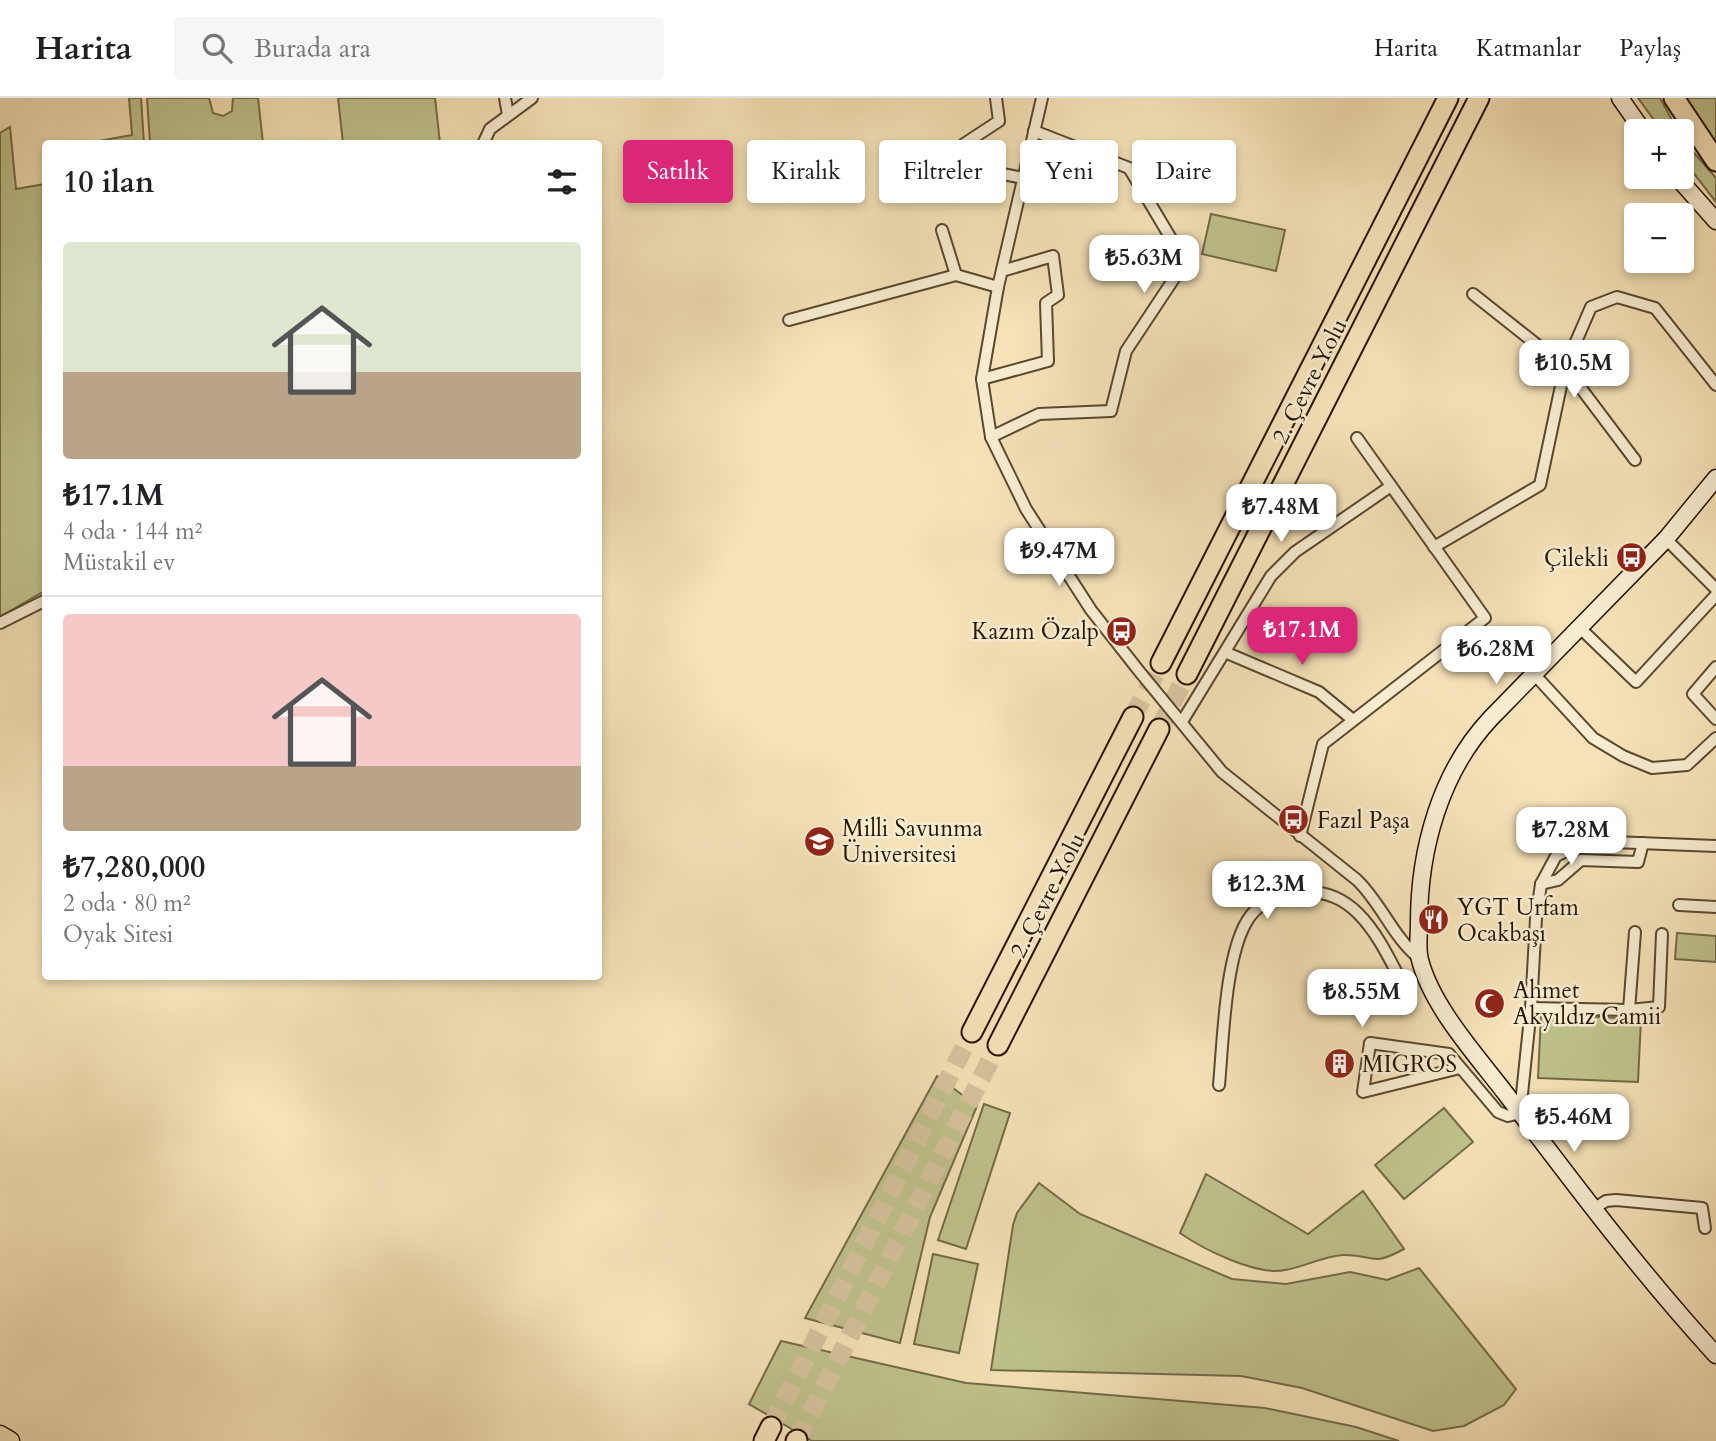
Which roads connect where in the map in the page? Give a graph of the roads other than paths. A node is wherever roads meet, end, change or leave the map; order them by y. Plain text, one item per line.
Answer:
1 (505, 98) edge
2 (532, 98) edge
3 (996, 98) edge
4 (1041, 98) edge
5 (1620, 98) edge
6 (1674, 98) edge
7 (1446, 102) edge
8 (1476, 104) edge
9 (508, 115) junction
10 (1635, 119) edge
11 (1034, 131) junction
12 (485, 140) edge
13 (1032, 140) edge
14 (1716, 161) edge
15 (1020, 177) edge
16 (1688, 189) edge
17 (1020, 191) edge
18 (1716, 221) edge
19 (942, 230) dead end
20 (1002, 271) junction
21 (956, 275) junction
22 (998, 287) junction
23 (1473, 294) dead end
24 (789, 320) dead end
25 (1565, 367) junction
26 (982, 379) junction
27 (1716, 386) edge
28 (991, 437) junction
29 (1357, 438) dead end
30 (1635, 460) dead end
31 (1391, 486) junction
32 (1714, 486) edge
33 (1666, 539) junction
34 (1434, 547) junction
35 (1716, 589) edge
36 (1716, 595) edge
37 (42, 602) edge
38 (0, 623) edge
39 (1579, 627) junction
40 (1227, 653) junction
41 (1161, 663) tunnel mouth
42 (1716, 667) edge
43 (1187, 674) tunnel mouth
44 (1534, 674) junction
45 (1133, 717) tunnel mouth
46 (1716, 719) edge
47 (1183, 720) junction
48 (1353, 720) junction
49 (1158, 729) tunnel mouth
50 (1716, 738) edge
51 (1300, 836) junction
52 (1643, 843) junction
53 (1716, 846) edge
54 (1541, 884) junction
55 (1679, 905) dead end
56 (1716, 907) edge
57 (1635, 933) dead end
58 (1662, 934) dead end
59 (1419, 958) junction
60 (1360, 992) dead end
61 (1531, 1008) junction
62 (1629, 1010) junction
63 (972, 1032) tunnel mouth
64 (998, 1045) tunnel mouth
65 (1460, 1068) junction
66 (1219, 1085) dead end
67 (1520, 1113) junction
68 (1593, 1209) junction
69 (1705, 1228) dead end
70 (1716, 1356) edge
71 (0, 1435) edge
72 (10, 1441) edge

1 - 9 street
2 - 9 street
3 - 15 street
4 - 11 street
5 - 10 main road
6 - 14 highway
7 - 41 highway, 2. Çevre Yolu
8 - 43 highway, 2. Çevre Yolu
9 - 12 street
11 - 13 street
11 - 28 street
16 - 18 main road
17 - 20 street
19 - 21 street
20 - 22 street
20 - 26 street
21 - 22 street
21 - 24 street
22 - 26 street
23 - 25 street
25 - 27 street
25 - 30 street
25 - 34 street
26 - 28 street
28 - 47 street
29 - 31 street
31 - 34 street
31 - 40 street
32 - 33 main road
33 - 35 street
33 - 39 main road
34 - 48 street
36 - 39 street
37 - 38 street
39 - 44 main road
40 - 47 street
40 - 48 street
42 - 46 street
44 - 50 street
44 - 59 main road
45 - 63 highway, 2. Çevre Yolu
47 - 51 street
48 - 51 street
49 - 64 highway, 2. Çevre Yolu
51 - 59 street
52 - 53 street
52 - 54 street
52 - 54 street
54 - 61 street
55 - 56 street
57 - 62 street
58 - 62 street
59 - 67 main road
60 - 66 street
61 - 62 street
61 - 67 street
65 - 65 street
65 - 67 street
67 - 68 main road
68 - 69 street
68 - 70 main road
71 - 72 main road

